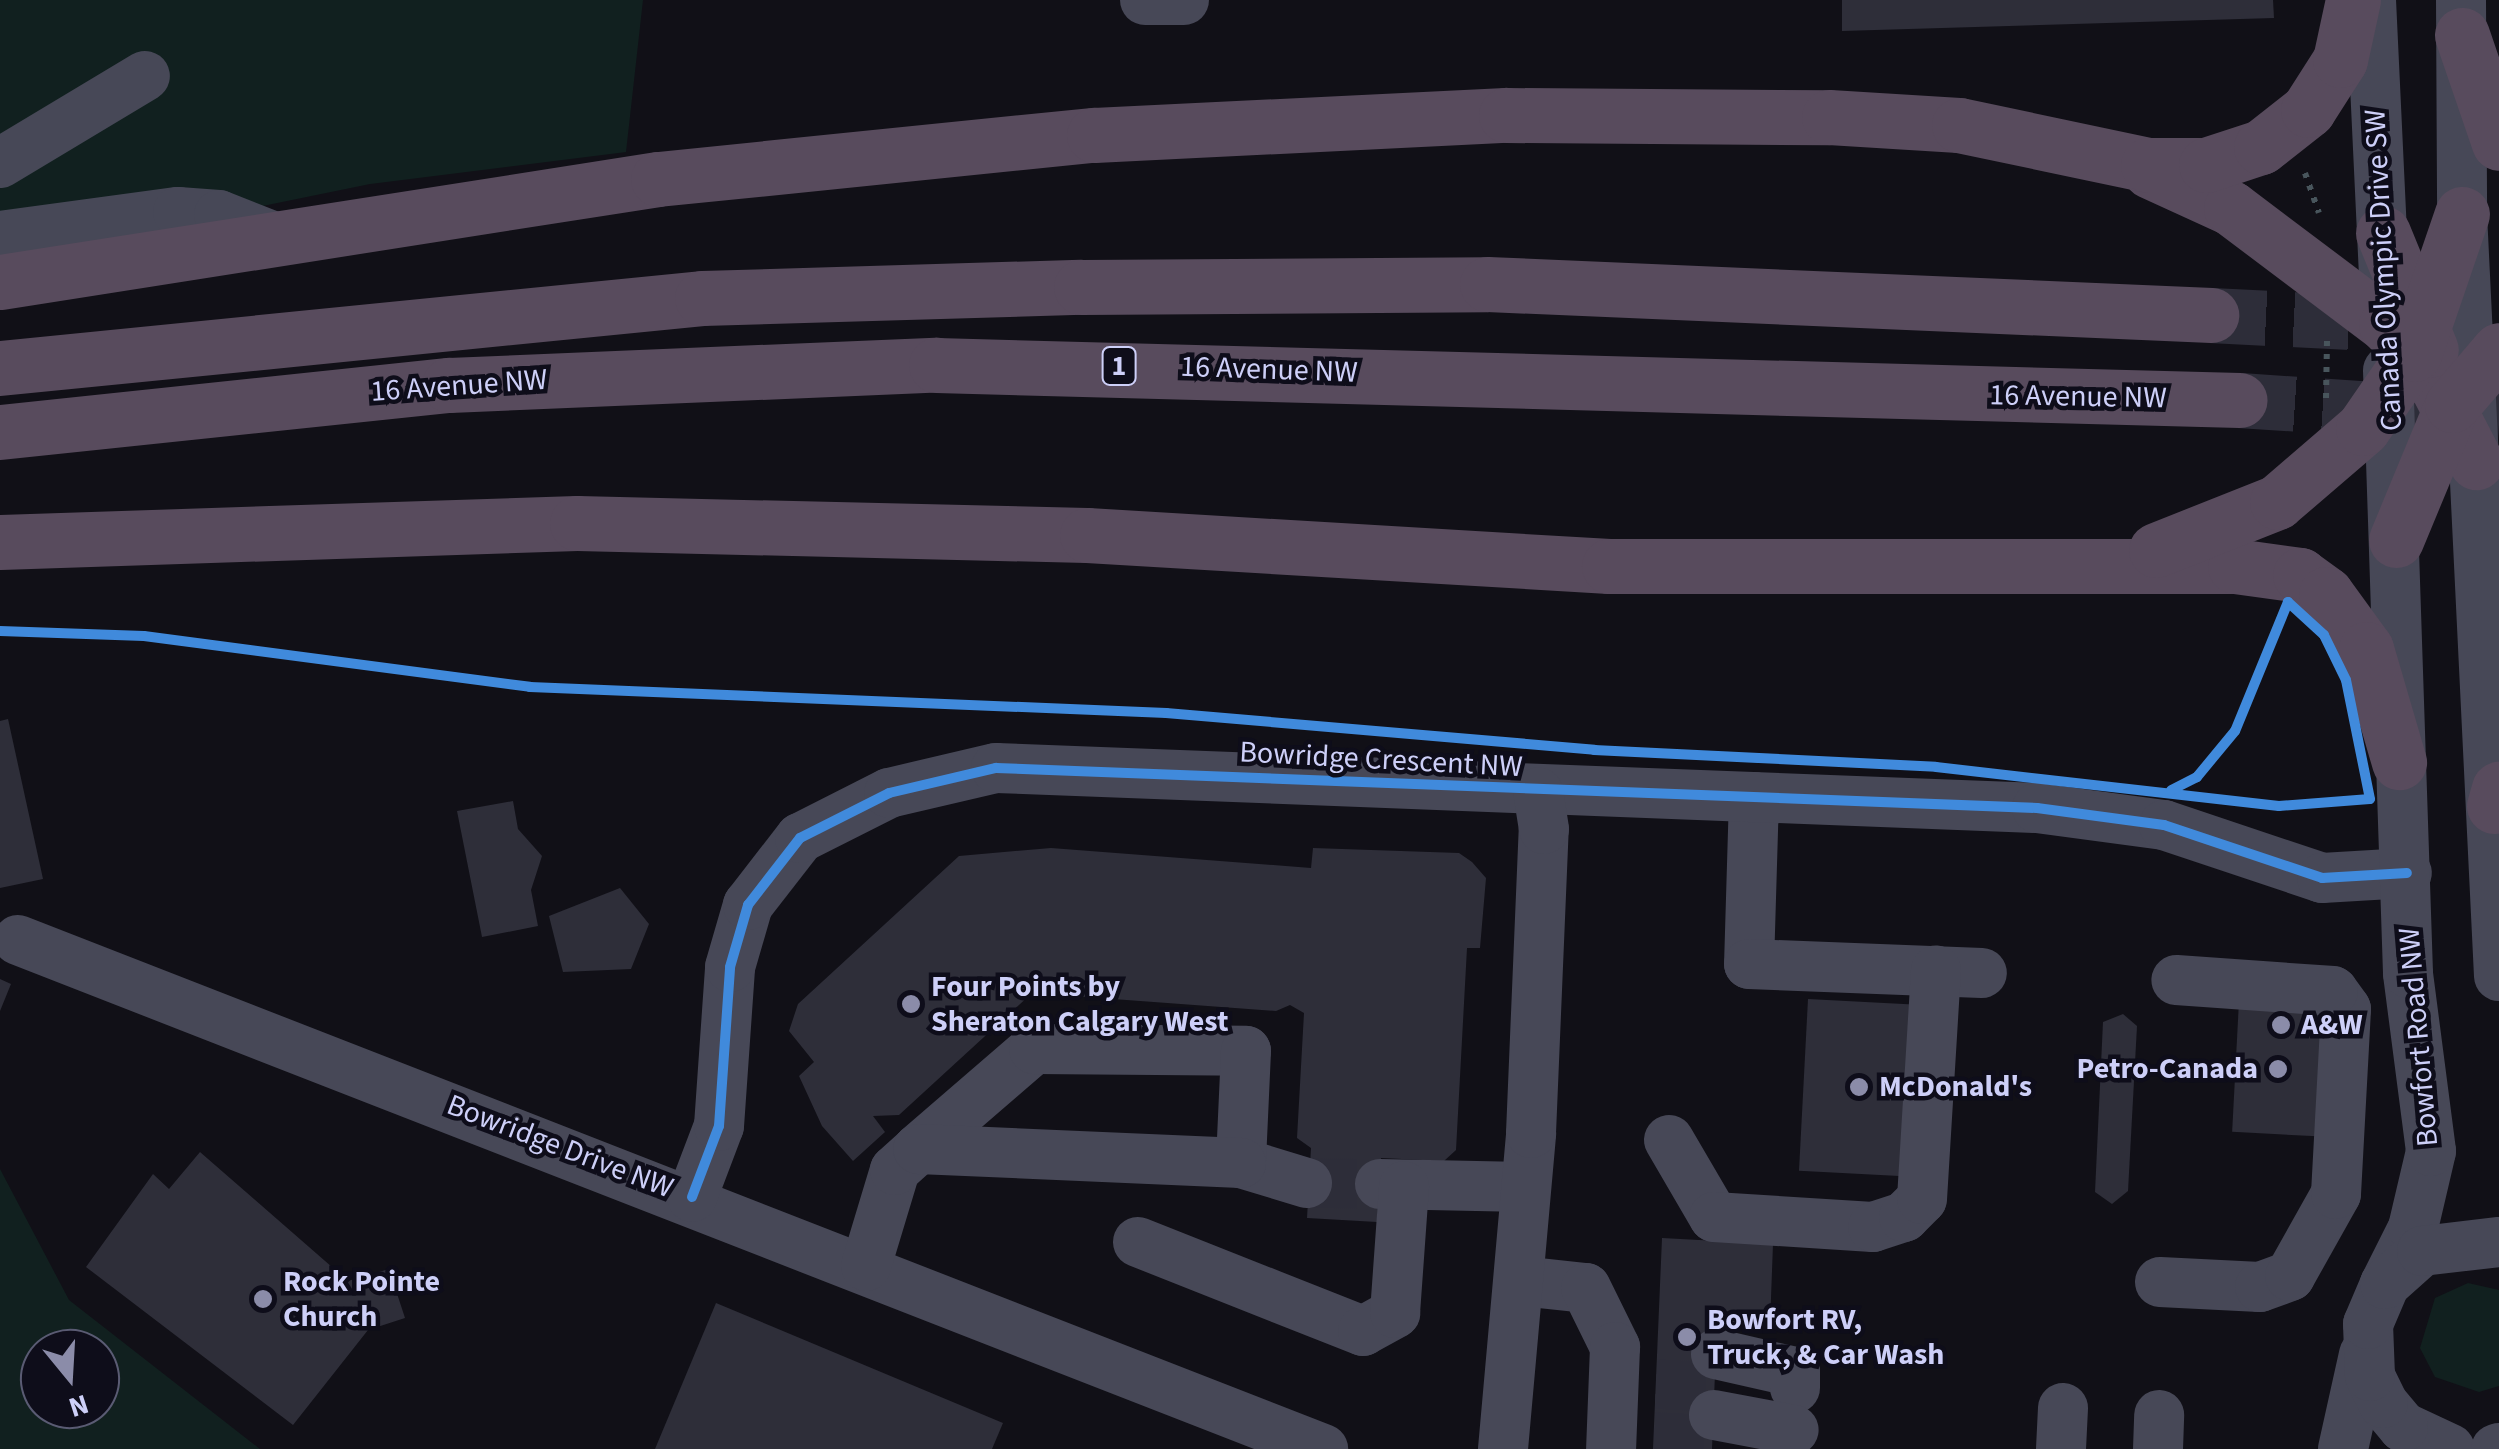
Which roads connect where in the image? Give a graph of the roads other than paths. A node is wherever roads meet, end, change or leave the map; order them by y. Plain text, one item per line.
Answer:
1 (1145, 0) edge
2 (1184, 0) edge
3 (2353, 0) edge
4 (2371, 0) edge
5 (2462, 18) edge
6 (144, 76) dead end
7 (2499, 143) edge
8 (2120, 158) junction
9 (0, 164) edge
10 (2462, 214) junction
11 (2382, 233) joint
12 (0, 236) edge
13 (276, 238) junction
14 (0, 282) edge
15 (2211, 315) tunnel mouth
16 (2403, 353) junction
17 (0, 368) edge
18 (2240, 400) tunnel mouth
19 (2476, 411) edge
20 (0, 432) edge
21 (2396, 540) junction
22 (0, 542) edge
23 (2034, 569) junction
24 (2399, 762) junction
25 (1538, 792) junction
26 (1754, 797) junction
27 (2496, 798) edge
28 (2407, 873) junction
29 (18, 940) dead end
30 (2499, 976) edge
31 (2176, 980) dead end
32 (1670, 1140) dead end
33 (918, 1148) junction
34 (1242, 1163) junction
35 (1307, 1182) tunnel mouth
36 (1525, 1187) junction
37 (692, 1198) junction
38 (1138, 1242) dead end
39 (2499, 1242) edge
40 (866, 1266) junction
41 (1520, 1281) junction
42 (2160, 1282) dead end
43 (2384, 1284) junction
44 (2365, 1344) junction
45 (1632, 1400) edge
46 (1788, 1418) edge
47 (1264, 1438) edge
48 (1323, 1449) edge
49 (1502, 1449) edge
50 (2343, 1449) edge
51 (2450, 1449) edge

1 - 2 street
3 - 8 highway
4 - 11 street, Canada Olympic Drive SW
5 - 7 highway
5 - 10 street
6 - 9 street
8 - 13 highway
8 - 16 highway
10 - 16 highway
10 - 19 street
11 - 16 highway
12 - 13 street
13 - 14 highway
15 - 17 highway
16 - 19 highway
16 - 21 street, Canada Olympic Drive SW
16 - 23 highway
18 - 20 highway, 16 Avenue NW / 1
19 - 21 highway
19 - 27 street
21 - 24 street, Bowfort Road NW
22 - 23 highway
23 - 24 highway
24 - 28 street, Bowfort Road NW
25 - 26 street, Bowridge Crescent NW
25 - 36 street, Bowridge Crescent NW
25 - 37 street, Bowridge Crescent NW
26 - 28 street, Bowridge Crescent NW
26 - 32 street
27 - 30 street
28 - 43 street, Bowfort Road NW
29 - 37 street, Bowridge Drive NW
31 - 42 street
33 - 34 street
33 - 34 street
33 - 40 street
34 - 35 street
36 - 38 street
36 - 41 street, Bowridge Crescent NW
37 - 40 street, Bowridge Drive NW
39 - 43 street
40 - 47 street, Bowridge Drive NW
41 - 45 street
41 - 49 street, Bowridge Crescent NW
43 - 44 street, Bowfort Road NW
44 - 50 street
44 - 51 street
46 - 46 street
47 - 48 street, Bowridge Drive NW

